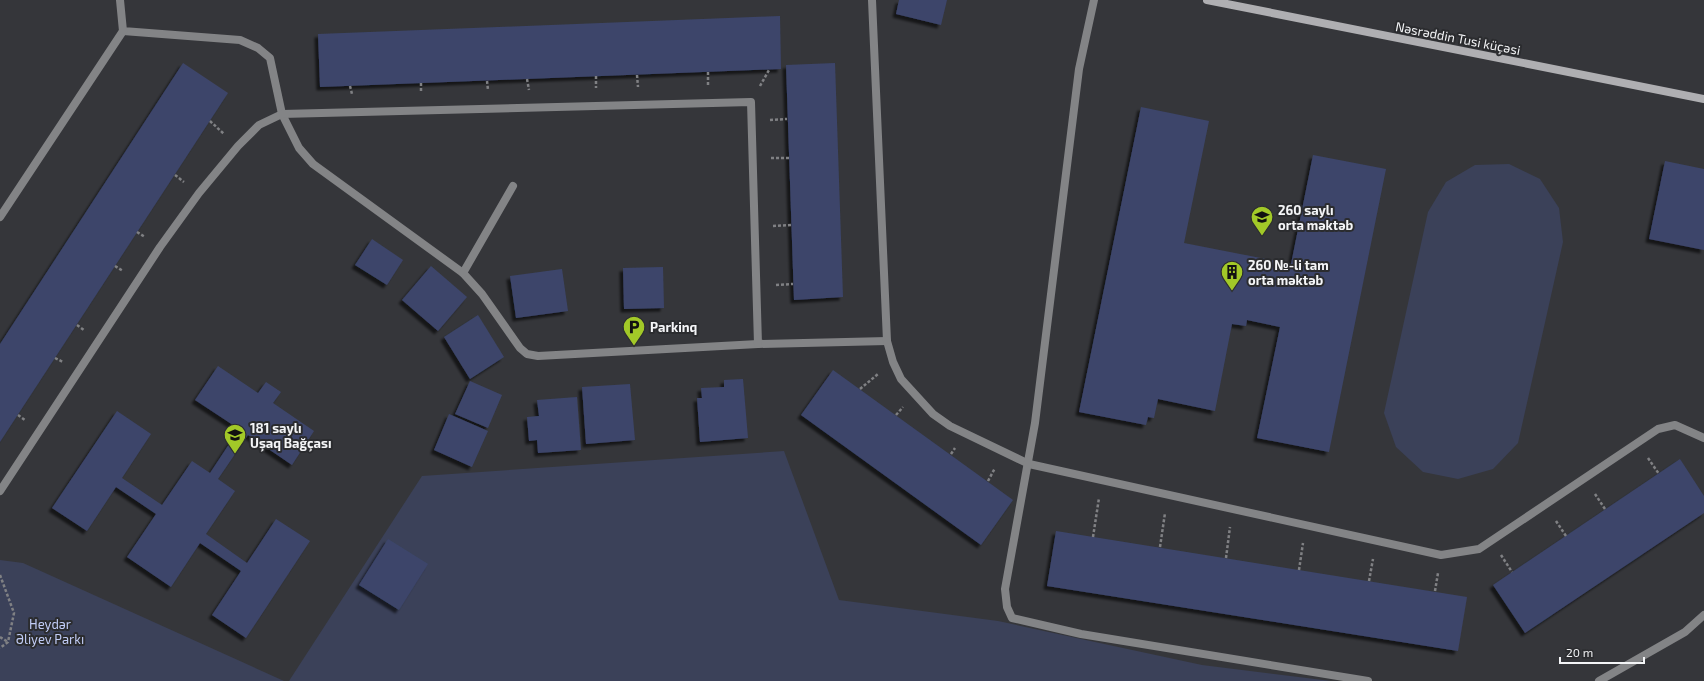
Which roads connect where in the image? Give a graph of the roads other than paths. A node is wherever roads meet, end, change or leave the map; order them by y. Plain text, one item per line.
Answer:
1 (120, 0) edge
2 (872, 0) edge
3 (1094, 0) edge
4 (1207, 0) edge
5 (1224, 2) edge
6 (123, 32) junction
7 (1704, 99) edge
8 (282, 114) junction
9 (513, 186) dead end
10 (0, 217) edge
11 (463, 272) junction
12 (887, 340) junction
13 (758, 344) junction
14 (1704, 438) edge
15 (1029, 464) junction
16 (0, 491) edge
17 (1704, 615) edge
18 (1368, 681) edge
19 (1599, 681) edge

1 - 6 lane
2 - 12 lane
3 - 15 lane
4 - 5 main road, Nəsrəddin Tusi küçəsi
5 - 7 main road, Nəsrəddin Tusi küçəsi
6 - 8 lane
6 - 10 lane
8 - 11 lane
8 - 13 lane
8 - 16 lane
9 - 11 lane
11 - 13 lane
12 - 13 lane
12 - 15 lane
14 - 15 lane
15 - 18 lane
17 - 19 lane

